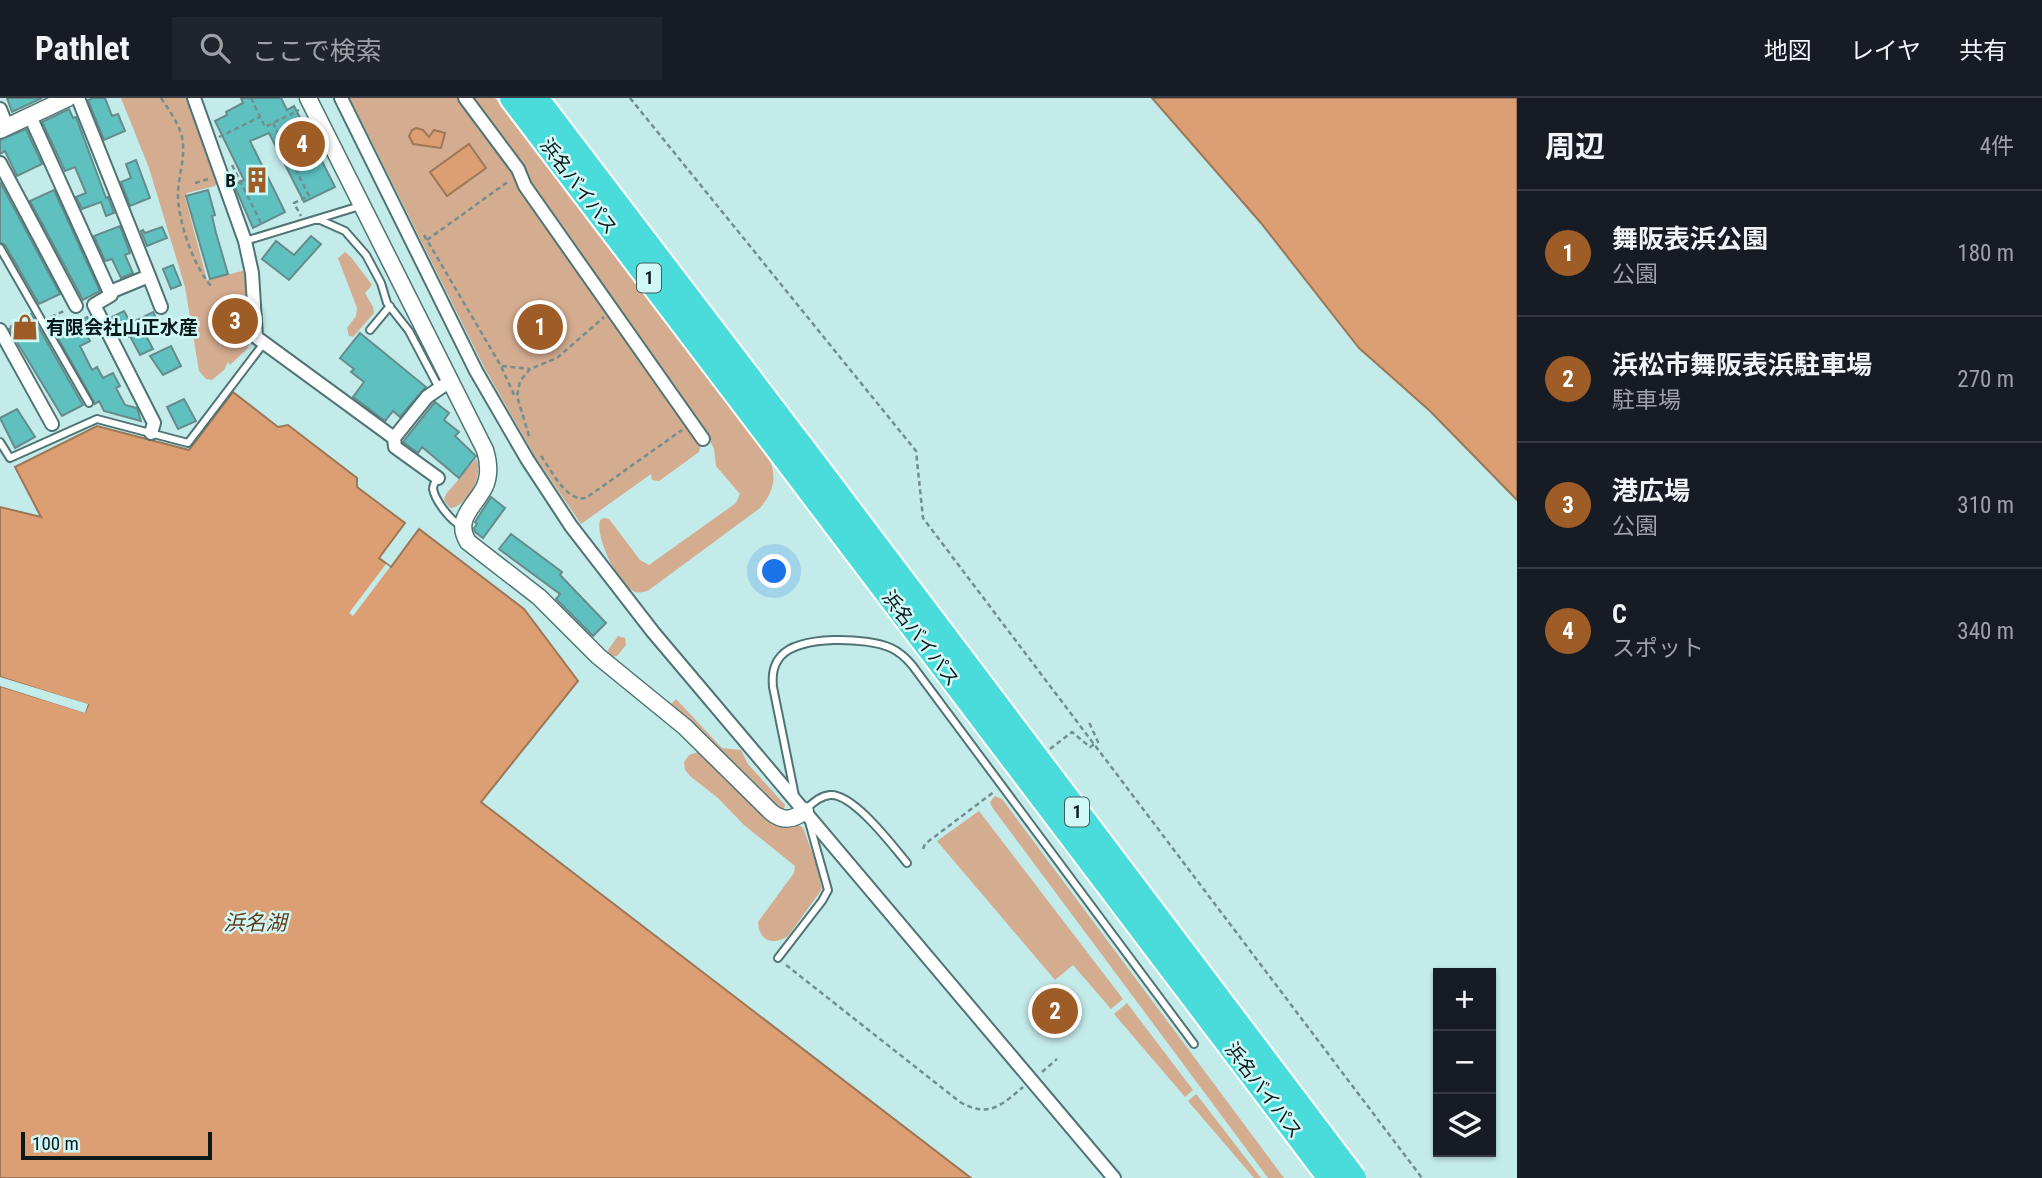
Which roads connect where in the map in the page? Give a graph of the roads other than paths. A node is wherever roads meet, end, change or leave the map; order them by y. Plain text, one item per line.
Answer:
1 (68, 98) edge
2 (78, 98) edge
3 (194, 98) edge
4 (341, 98) edge
5 (465, 98) edge
6 (512, 98) edge
7 (536, 98) edge
8 (306, 103) edge
9 (0, 109) edge
10 (30, 116) junction
11 (4, 128) edge
12 (0, 163) edge
13 (362, 205) junction
14 (318, 219) junction
15 (245, 241) junction
16 (0, 248) edge
17 (149, 276) junction
18 (110, 292) junction
19 (76, 306) dead end
20 (390, 306) junction
21 (161, 307) dead end
22 (370, 330) dead end
23 (1, 335) edge
24 (264, 343) junction
25 (445, 384) junction
26 (89, 403) dead end
27 (52, 424) dead end
28 (151, 433) junction
29 (394, 438) junction
30 (703, 439) dead end
31 (0, 442) edge
32 (793, 452) junction
33 (438, 478) joint
34 (463, 525) junction
35 (801, 806) junction
36 (907, 863) dead end
37 (778, 958) road end
38 (1194, 1044) dead end
39 (1114, 1178) edge
40 (1330, 1178) edge
41 (1354, 1178) edge

1 - 10 street
2 - 17 street
3 - 15 street
4 - 35 street
5 - 30 street
6 - 32 highway, 浜名バイパス / 1
7 - 32 highway, 浜名バイパス / 1
8 - 13 street
9 - 11 street
10 - 11 street
10 - 18 street
12 - 19 street
13 - 14 lane
13 - 25 street
14 - 15 lane
14 - 20 lane
15 - 24 street
16 - 26 lane
17 - 18 street
17 - 21 street
18 - 28 street
20 - 22 lane
20 - 25 lane
23 - 27 street
24 - 28 lane
24 - 29 street
25 - 29 street
25 - 34 street
28 - 31 lane
29 - 33 street
32 - 40 highway, 浜名バイパス / 1, bridge
32 - 41 highway, 浜名バイパス / 1, bridge
33 - 34 lane
34 - 35 street
35 - 36 lane
35 - 37 lane
35 - 38 lane
35 - 39 street

